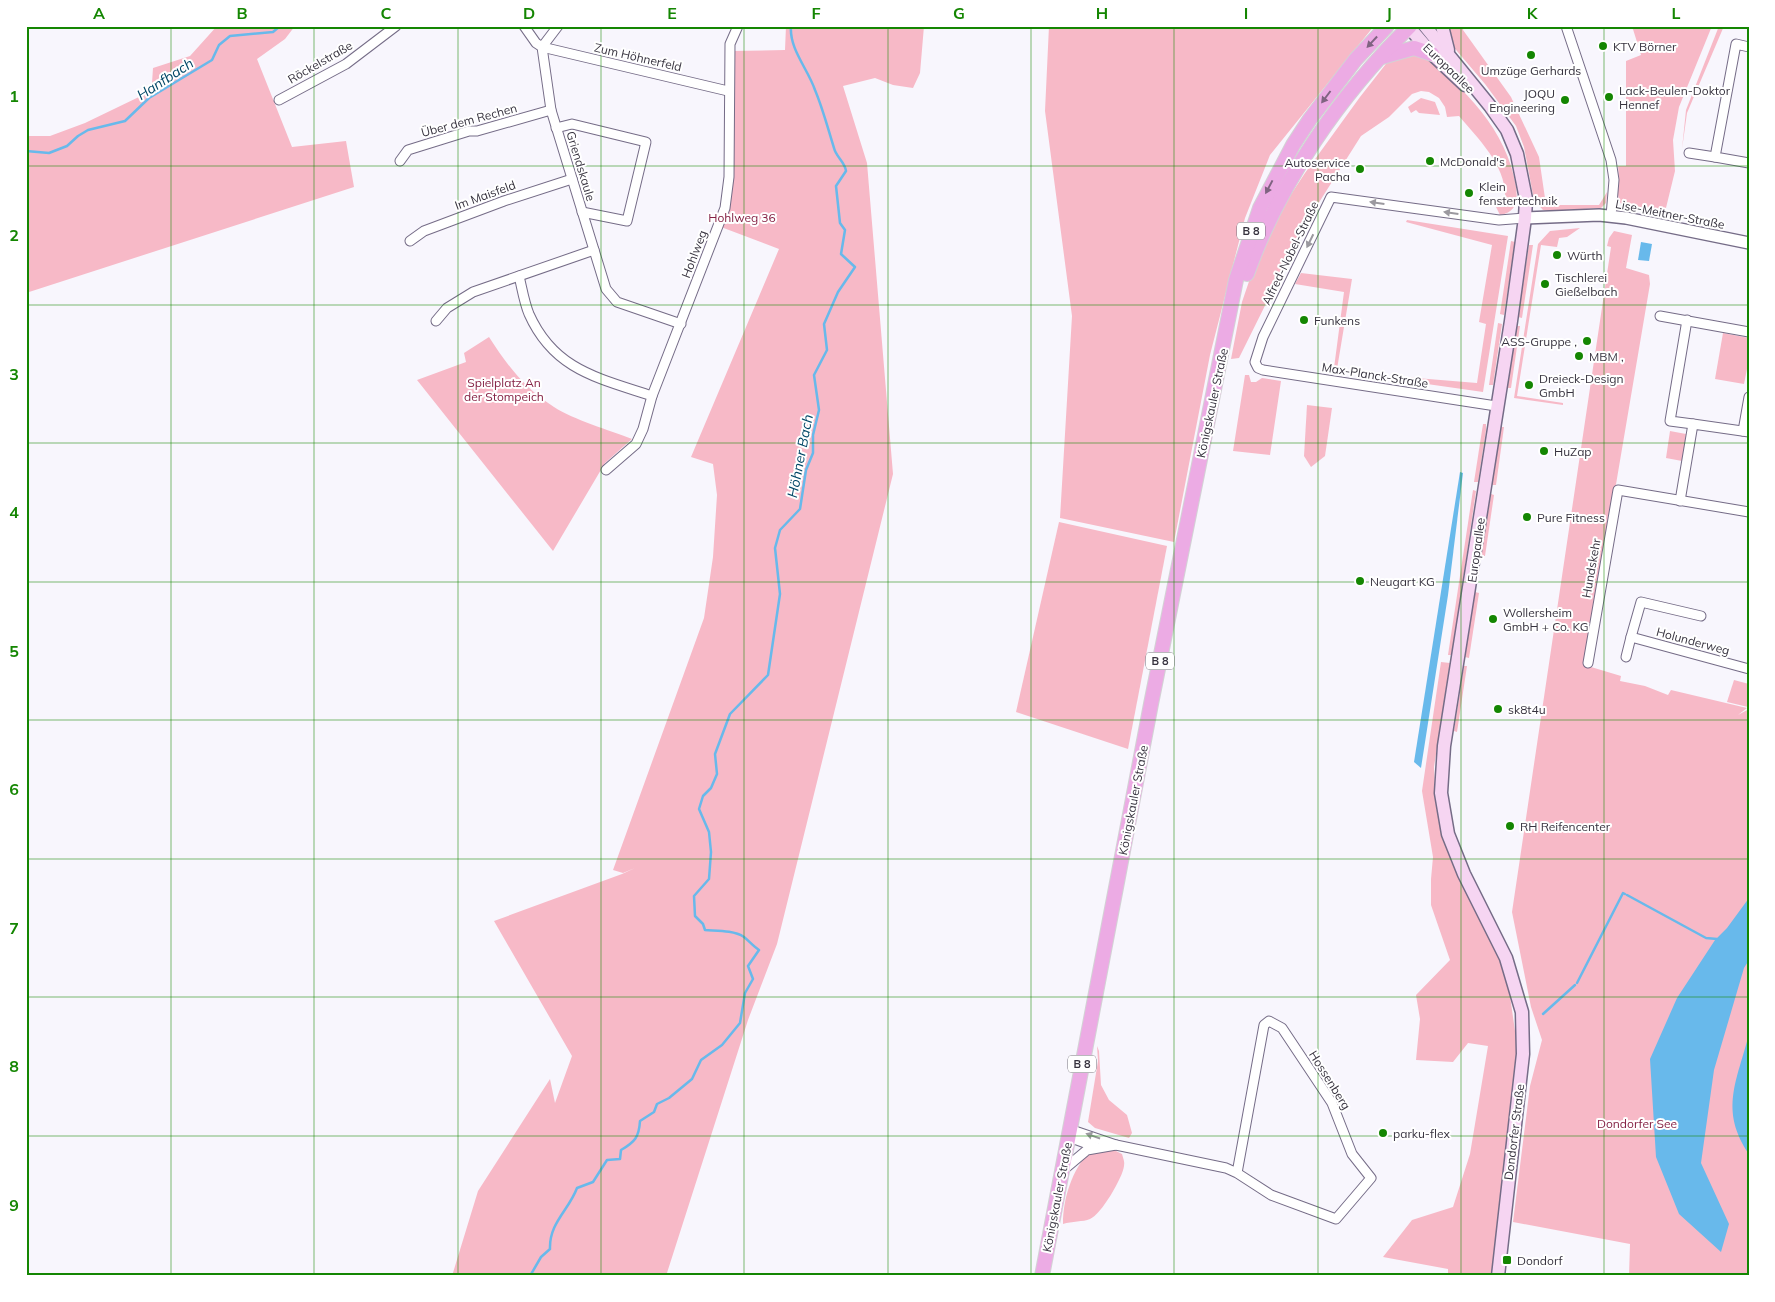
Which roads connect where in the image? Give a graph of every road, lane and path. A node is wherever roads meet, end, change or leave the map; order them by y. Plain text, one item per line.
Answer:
1 (396, 26) edge
2 (524, 26) edge
3 (558, 26) edge
4 (738, 26) edge
5 (1387, 26) edge
6 (1424, 26) edge
7 (1442, 26) edge
8 (1566, 26) edge
9 (1409, 27) edge
10 (542, 47) junction
11 (1749, 47) edge
12 (1432, 54) junction
13 (1450, 57) junction
14 (1379, 58) junction
15 (728, 91) junction
16 (279, 100) dead end
17 (1490, 106) junction
18 (550, 110) junction
19 (556, 128) junction
20 (1689, 153) dead end
21 (1715, 157) junction
22 (400, 161) dead end
23 (1749, 163) edge
24 (572, 179) junction
25 (582, 212) junction
26 (1611, 216) junction
27 (1526, 218) junction
28 (410, 242) dead end
29 (1749, 243) edge
30 (594, 250) junction
31 (519, 276) junction
32 (1660, 316) dead end
33 (1686, 320) junction
34 (436, 321) dead end
35 (681, 324) junction
36 (1228, 324) junction
37 (1749, 332) edge
38 (1255, 362) joint
39 (652, 396) junction
40 (1749, 397) edge
41 (1496, 406) junction
42 (1693, 424) junction
43 (1746, 432) edge
44 (606, 470) dead end
45 (1680, 501) junction
46 (1749, 512) edge
47 (1701, 616) dead end
48 (1631, 637) junction
49 (1626, 657) dead end
50 (1588, 663) dead end
51 (1749, 669) edge
52 (1516, 988) joint
53 (1069, 1129) junction
54 (1116, 1145) junction
55 (1096, 1148) junction
56 (1062, 1171) junction
57 (1237, 1173) junction
58 (1042, 1276) edge
59 (1498, 1276) edge

1 - 16 street, Röckelstraße
2 - 10 street
3 - 10 street
4 - 15 street, Hohlweg
5 -> 36 main road, Königskauler Straße / B 8
6 - 13 main road, Europaallee
7 - 13 main road
8 - 26 street
9 - 12 main road, Europaallee
9 - 14 main road, B 8
10 - 15 street, Zum Höhnerfeld
10 - 18 street, Griendskaule
11 - 21 street
12 - 14 main road
12 - 17 main road, Europaallee
13 - 17 main road, Europaallee
14 - 36 main road, Königskauler Straße / B 8
15 - 35 street, Hohlweg
17 - 27 main road, Europaallee
18 - 19 street, Griendskaule
18 - 22 street, Über dem Rechen
19 - 24 street, Griendskaule
19 - 25 street, Griendskaule
20 - 21 street
21 - 23 street
24 - 25 street, Griendskaule
24 - 28 street, Im Maisfeld
25 - 30 street, Griendskaule
26 - 27 street, Lise-Meitner-Straße
26 - 29 street, Lise-Meitner-Straße
27 -> 38 street, Alfred-Nobel-Straße
27 - 41 main road, Europaallee
30 - 31 street
30 - 35 street, Griendskaule
31 - 34 street
31 - 39 street
32 - 33 street
33 - 37 street
33 - 42 street
35 - 39 street, Hohlweg
36 - 53 main road, Königskauler Straße / B 8
38 - 41 street, Max-Planck-Straße
39 - 44 street, Hohlweg
40 - 43 street
41 - 52 main road, Europaallee
42 - 43 street
42 - 45 street
45 - 46 street, Hundskehr
45 - 50 street, Hundskehr
47 - 48 street, Holunderweg
48 - 49 street, Holunderweg
48 - 51 street, Holunderweg
52 - 59 main road, Dondorfer Straße
54 -> 53 street, Hossenberg
53 - 55 street
53 - 56 main road, Königskauler Straße / B 8
54 - 55 street, Hossenberg
54 - 57 street, Hossenberg
55 - 56 street, Hossenberg
56 - 58 main road, Königskauler Straße / B 8
57 - 57 street, Hossenberg

